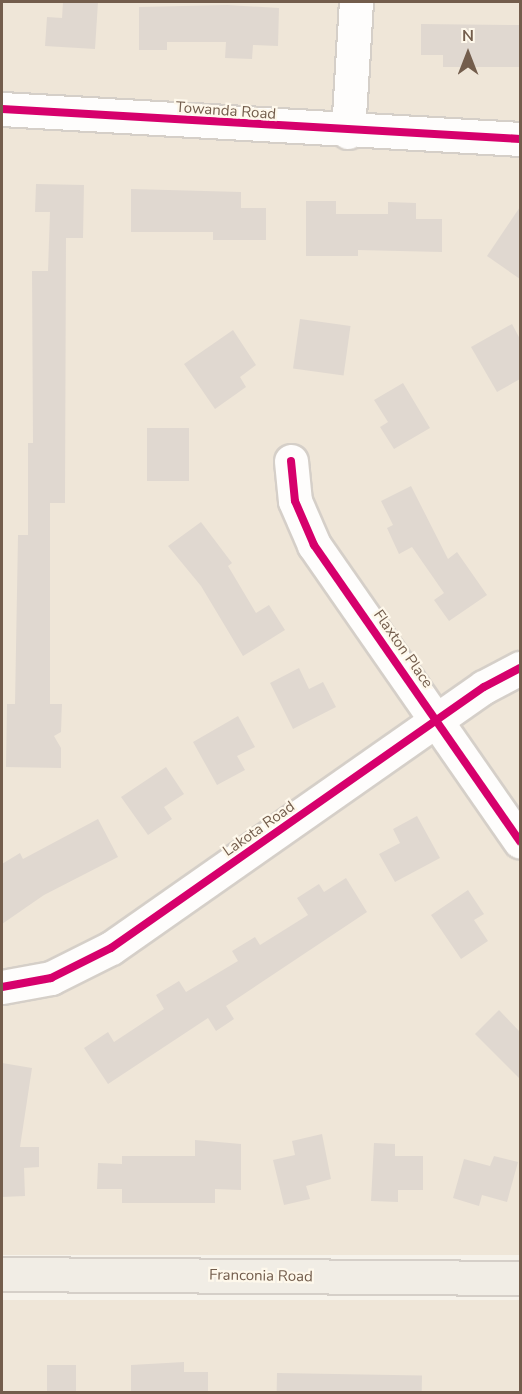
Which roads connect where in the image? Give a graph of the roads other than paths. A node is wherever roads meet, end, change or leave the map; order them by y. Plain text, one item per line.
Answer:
1 (356, 2) edge
2 (2, 109) edge
3 (348, 132) junction
4 (520, 139) edge
5 (291, 461) dead end
6 (520, 668) edge
7 (437, 721) junction
8 (520, 841) edge
9 (2, 987) edge
10 (2, 1274) edge
11 (520, 1278) edge

1 - 3 street
2 - 3 street, Towanda Road
3 - 4 street, Towanda Road
5 - 7 street, Flaxton Place
6 - 7 street, Lakota Road
7 - 8 street, Flaxton Place
7 - 9 street, Lakota Road
10 - 11 main road, Franconia Road

